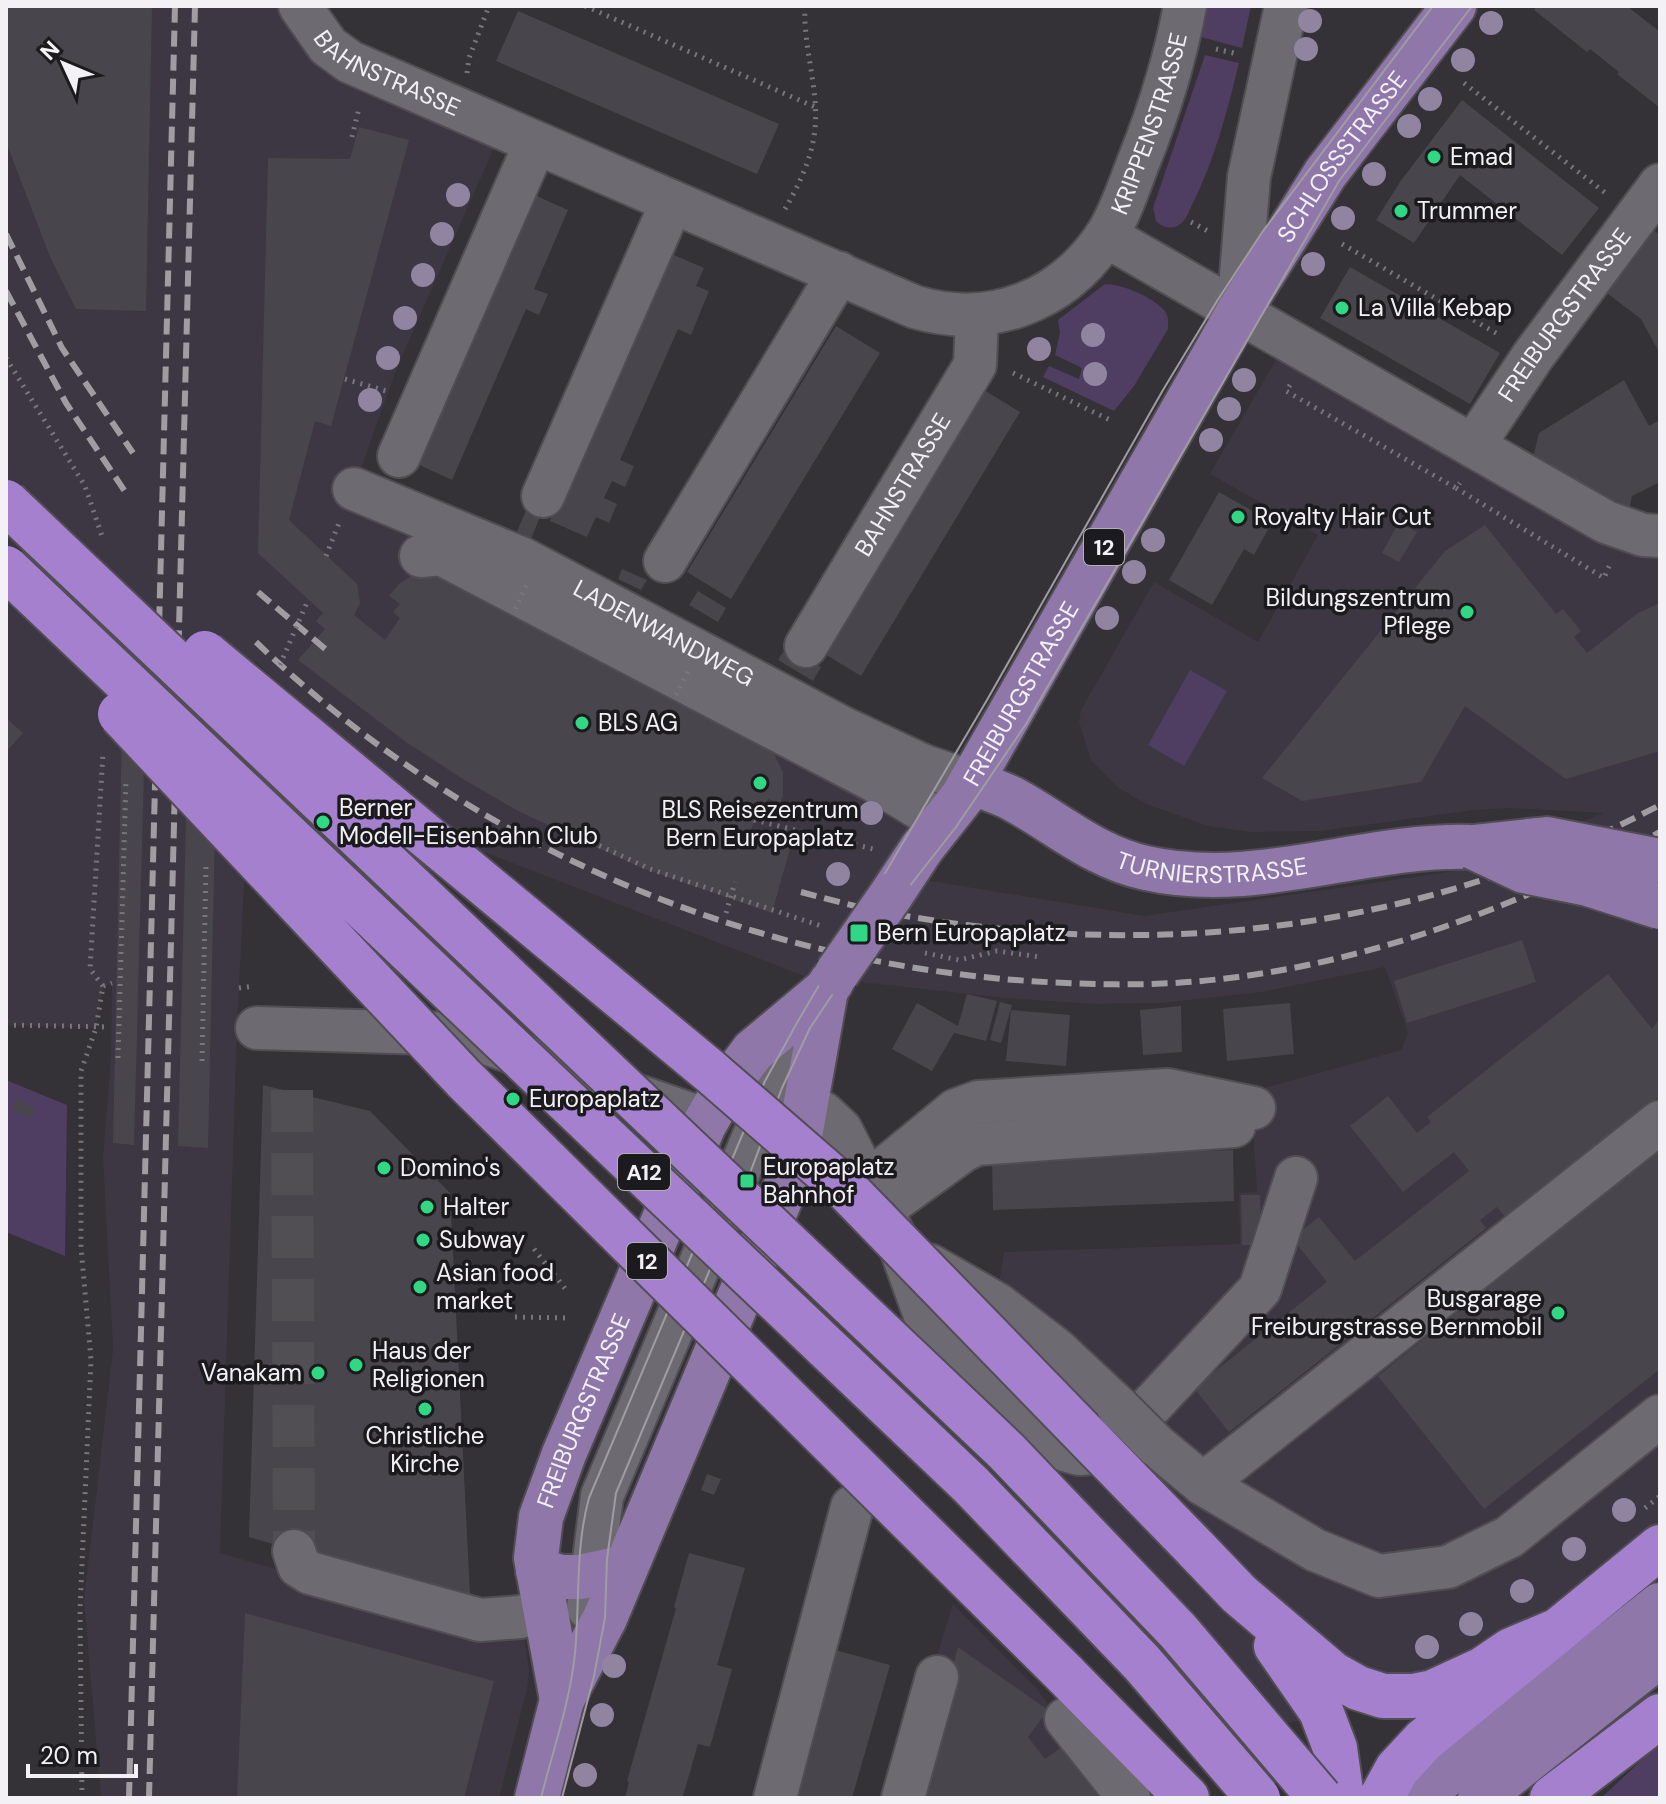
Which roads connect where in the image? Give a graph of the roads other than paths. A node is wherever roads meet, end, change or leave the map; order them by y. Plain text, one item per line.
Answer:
1 (300, 6) edge
2 (1185, 6) edge
3 (1286, 6) edge
4 (1454, 6) edge
5 (535, 144) junction
6 (1648, 201) edge
7 (672, 202) junction
8 (1106, 236) junction
9 (839, 273) junction
10 (1238, 313) junction
11 (976, 335) junction
12 (1473, 446) junction
13 (399, 456) dead end
14 (6, 488) edge
15 (354, 489) dead end
16 (543, 496) dead end
17 (6, 502) edge
18 (1660, 536) edge
19 (421, 556) dead end
20 (665, 561) dead end
21 (6, 568) edge
22 (6, 590) edge
23 (806, 646) dead end
24 (971, 782) junction
25 (942, 822) junction
26 (1473, 847) junction
27 (1660, 861) edge
28 (1660, 907) edge
29 (831, 981) junction
30 (257, 1028) dead end
31 (792, 1094) junction
32 (1244, 1117) dead end
33 (707, 1120) junction
34 (1660, 1122) edge
35 (1296, 1178) dead end
36 (874, 1196) junction
37 (901, 1249) junction
38 (1660, 1416) edge
39 (1203, 1484) junction
40 (852, 1507) dead end
41 (1660, 1547) edge
42 (294, 1551) dead end
43 (610, 1570) junction
44 (541, 1590) junction
45 (1239, 1594) junction
46 (1660, 1605) edge
47 (1556, 1631) junction
48 (1660, 1655) edge
49 (937, 1677) dead end
50 (562, 1700) junction
51 (1660, 1716) edge
52 (1066, 1719) dead end
53 (1183, 1796) edge
54 (1401, 1796) edge
55 (537, 1798) edge
56 (775, 1798) edge
57 (903, 1798) edge
58 (1129, 1798) edge
59 (1258, 1798) edge
60 (1320, 1798) edge
61 (1342, 1798) edge
62 (1480, 1798) edge
63 (1552, 1798) edge

1 - 5 street, BAHNSTRASSE
2 - 8 street, KRIPPENSTRASSE
3 - 10 street, FREIBURGSTRASSE
4 - 10 main road, SCHLOSSSTRASSE / 12
5 - 7 street, BAHNSTRASSE
5 - 13 street
6 - 12 street, FREIBURGSTRASSE
7 - 9 street, BAHNSTRASSE
7 - 16 street
8 - 10 street
8 - 11 street, BAHNSTRASSE
9 - 11 street, BAHNSTRASSE
9 - 20 street
10 - 12 street
10 - 24 main road, FREIBURGSTRASSE / 12
11 - 23 street, BAHNSTRASSE
12 - 18 street
14 - 45 highway, bridge
15 - 24 street, LADENWANDWEG
17 - 60 highway, A12, bridge
19 - 25 street
21 - 59 highway, A12, bridge
22 - 53 highway, bridge
24 - 25 main road, FREIBURGSTRASSE / 12
24 - 26 main road, TURNIERSTRASSE
25 - 29 main road, FREIBURGSTRASSE / 12, bridge
26 - 27 main road, TURNIERSTRASSE, bridge
26 - 28 main road, TURNIERSTRASSE, bridge
29 - 31 main road, FREIBURGSTRASSE / 12
29 - 33 main road, FREIBURGSTRASSE / 12
30 - 33 street
31 - 36 street
31 - 43 main road, FREIBURGSTRASSE / 12
32 - 36 street
33 - 44 main road, FREIBURGSTRASSE / 12
34 - 39 street
35 - 37 street
36 - 37 street
37 - 39 street, bridge
38 - 39 street
40 - 56 street
41 - 47 highway
42 - 44 street
43 - 44 main road
43 - 50 main road, FREIBURGSTRASSE / 12
44 - 50 main road, FREIBURGSTRASSE / 12
45 - 47 highway
45 - 61 highway
46 - 54 main road
47 - 54 highway
48 - 62 main road
49 - 57 street
50 - 55 main road, FREIBURGSTRASSE / 12
51 - 63 highway
52 - 58 street

